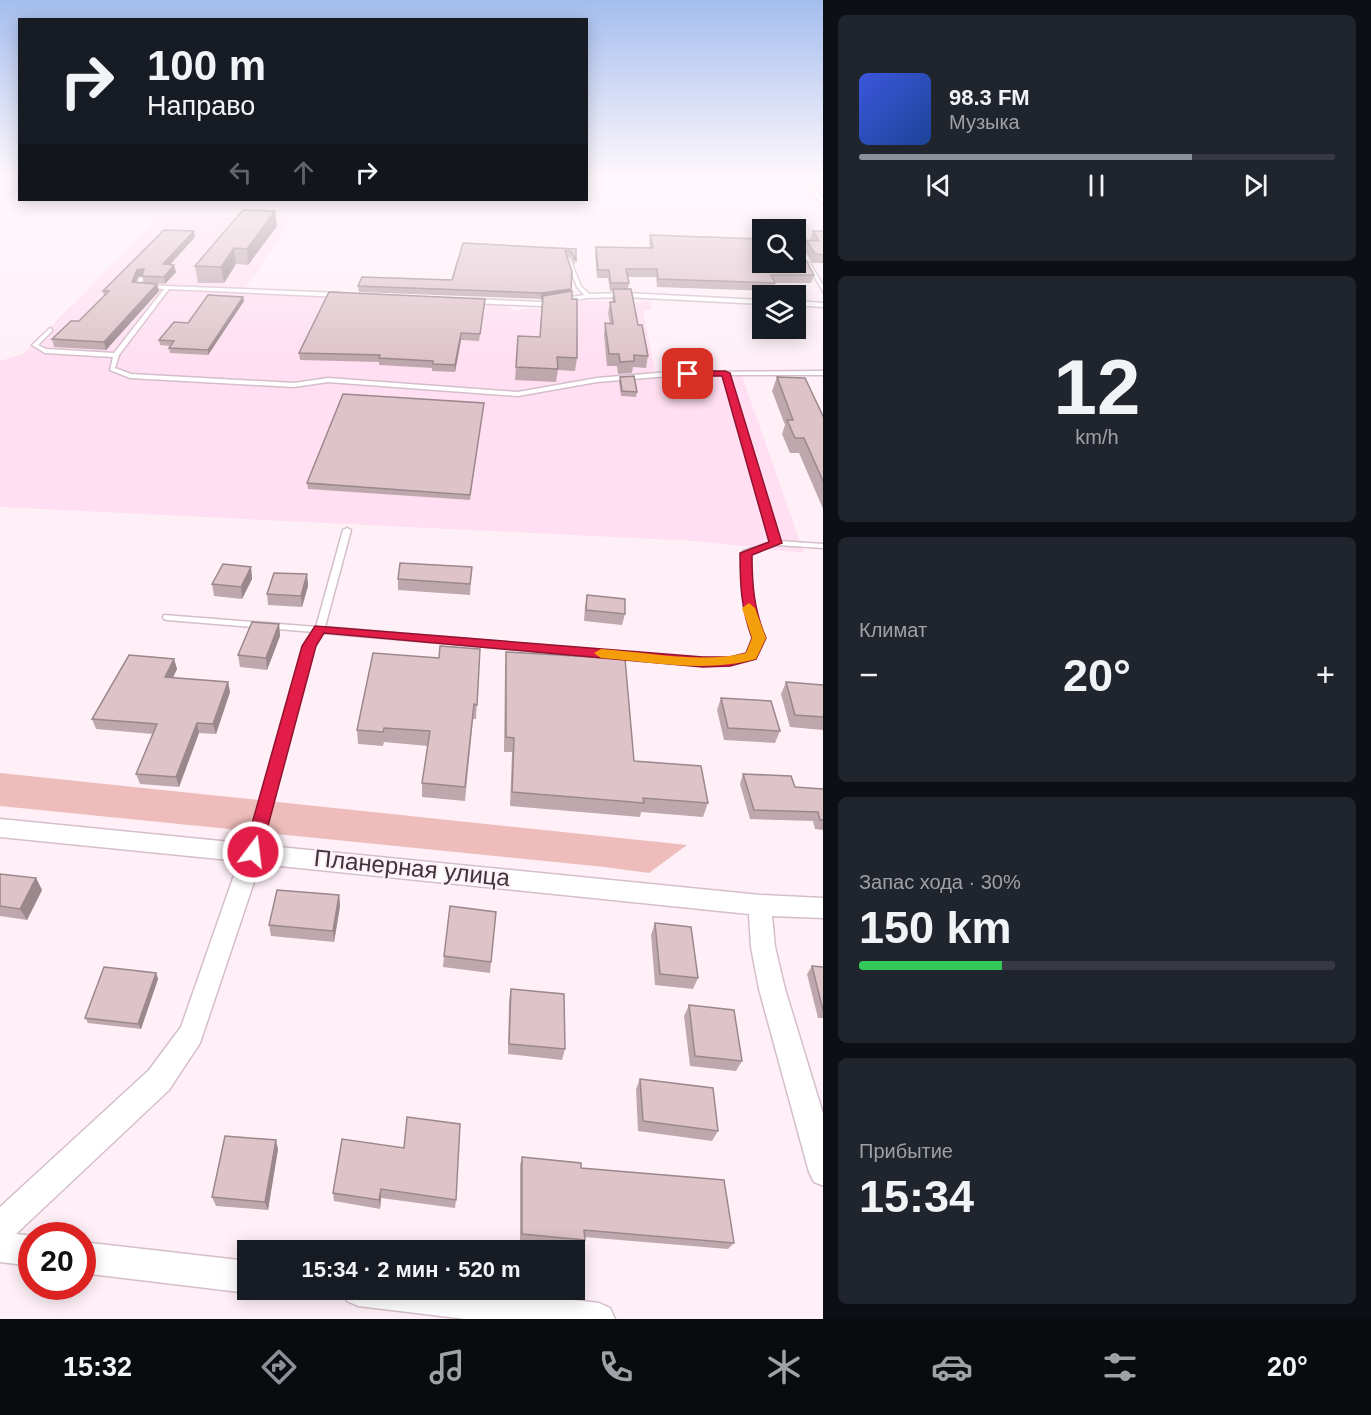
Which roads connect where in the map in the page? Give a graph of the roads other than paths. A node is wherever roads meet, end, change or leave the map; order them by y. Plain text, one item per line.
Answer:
1 (568, 259) edge
2 (806, 262) edge
3 (142, 278) edge
4 (168, 287) junction
5 (823, 290) edge
6 (348, 295) edge
7 (588, 296) junction
8 (468, 301) edge
9 (752, 301) edge
10 (806, 304) edge
11 (823, 305) edge
12 (50, 330) dead end
13 (116, 355) junction
14 (725, 373) junction
15 (823, 373) edge
16 (346, 530) dead end
17 (776, 543) junction
18 (823, 546) edge
19 (167, 617) dead end
20 (320, 629) junction
21 (0, 828) edge
22 (253, 852) junction
23 (760, 905) junction
24 (823, 908) edge
25 (823, 1168) edge
26 (0, 1228) edge
27 (0, 1247) edge
28 (18, 1249) edge
29 (96, 1259) edge
30 (237, 1276) edge
31 (441, 1300) edge
32 (599, 1319) edge

1 - 7 lane
2 - 5 lane
3 - 4 lane
4 - 6 lane
4 - 13 lane
7 - 8 lane
7 - 9 lane
10 - 11 lane
12 - 13 lane
13 - 14 lane
14 - 15 lane
14 - 17 lane
16 - 20 lane
17 - 18 lane
17 - 20 lane
19 - 20 lane
20 - 22 lane
21 - 22 street, Планерная улица
22 - 23 street, Планерная улица
22 - 26 street
23 - 24 street, Планерная улица
23 - 25 street
27 - 28 street
29 - 30 street
31 - 32 street

